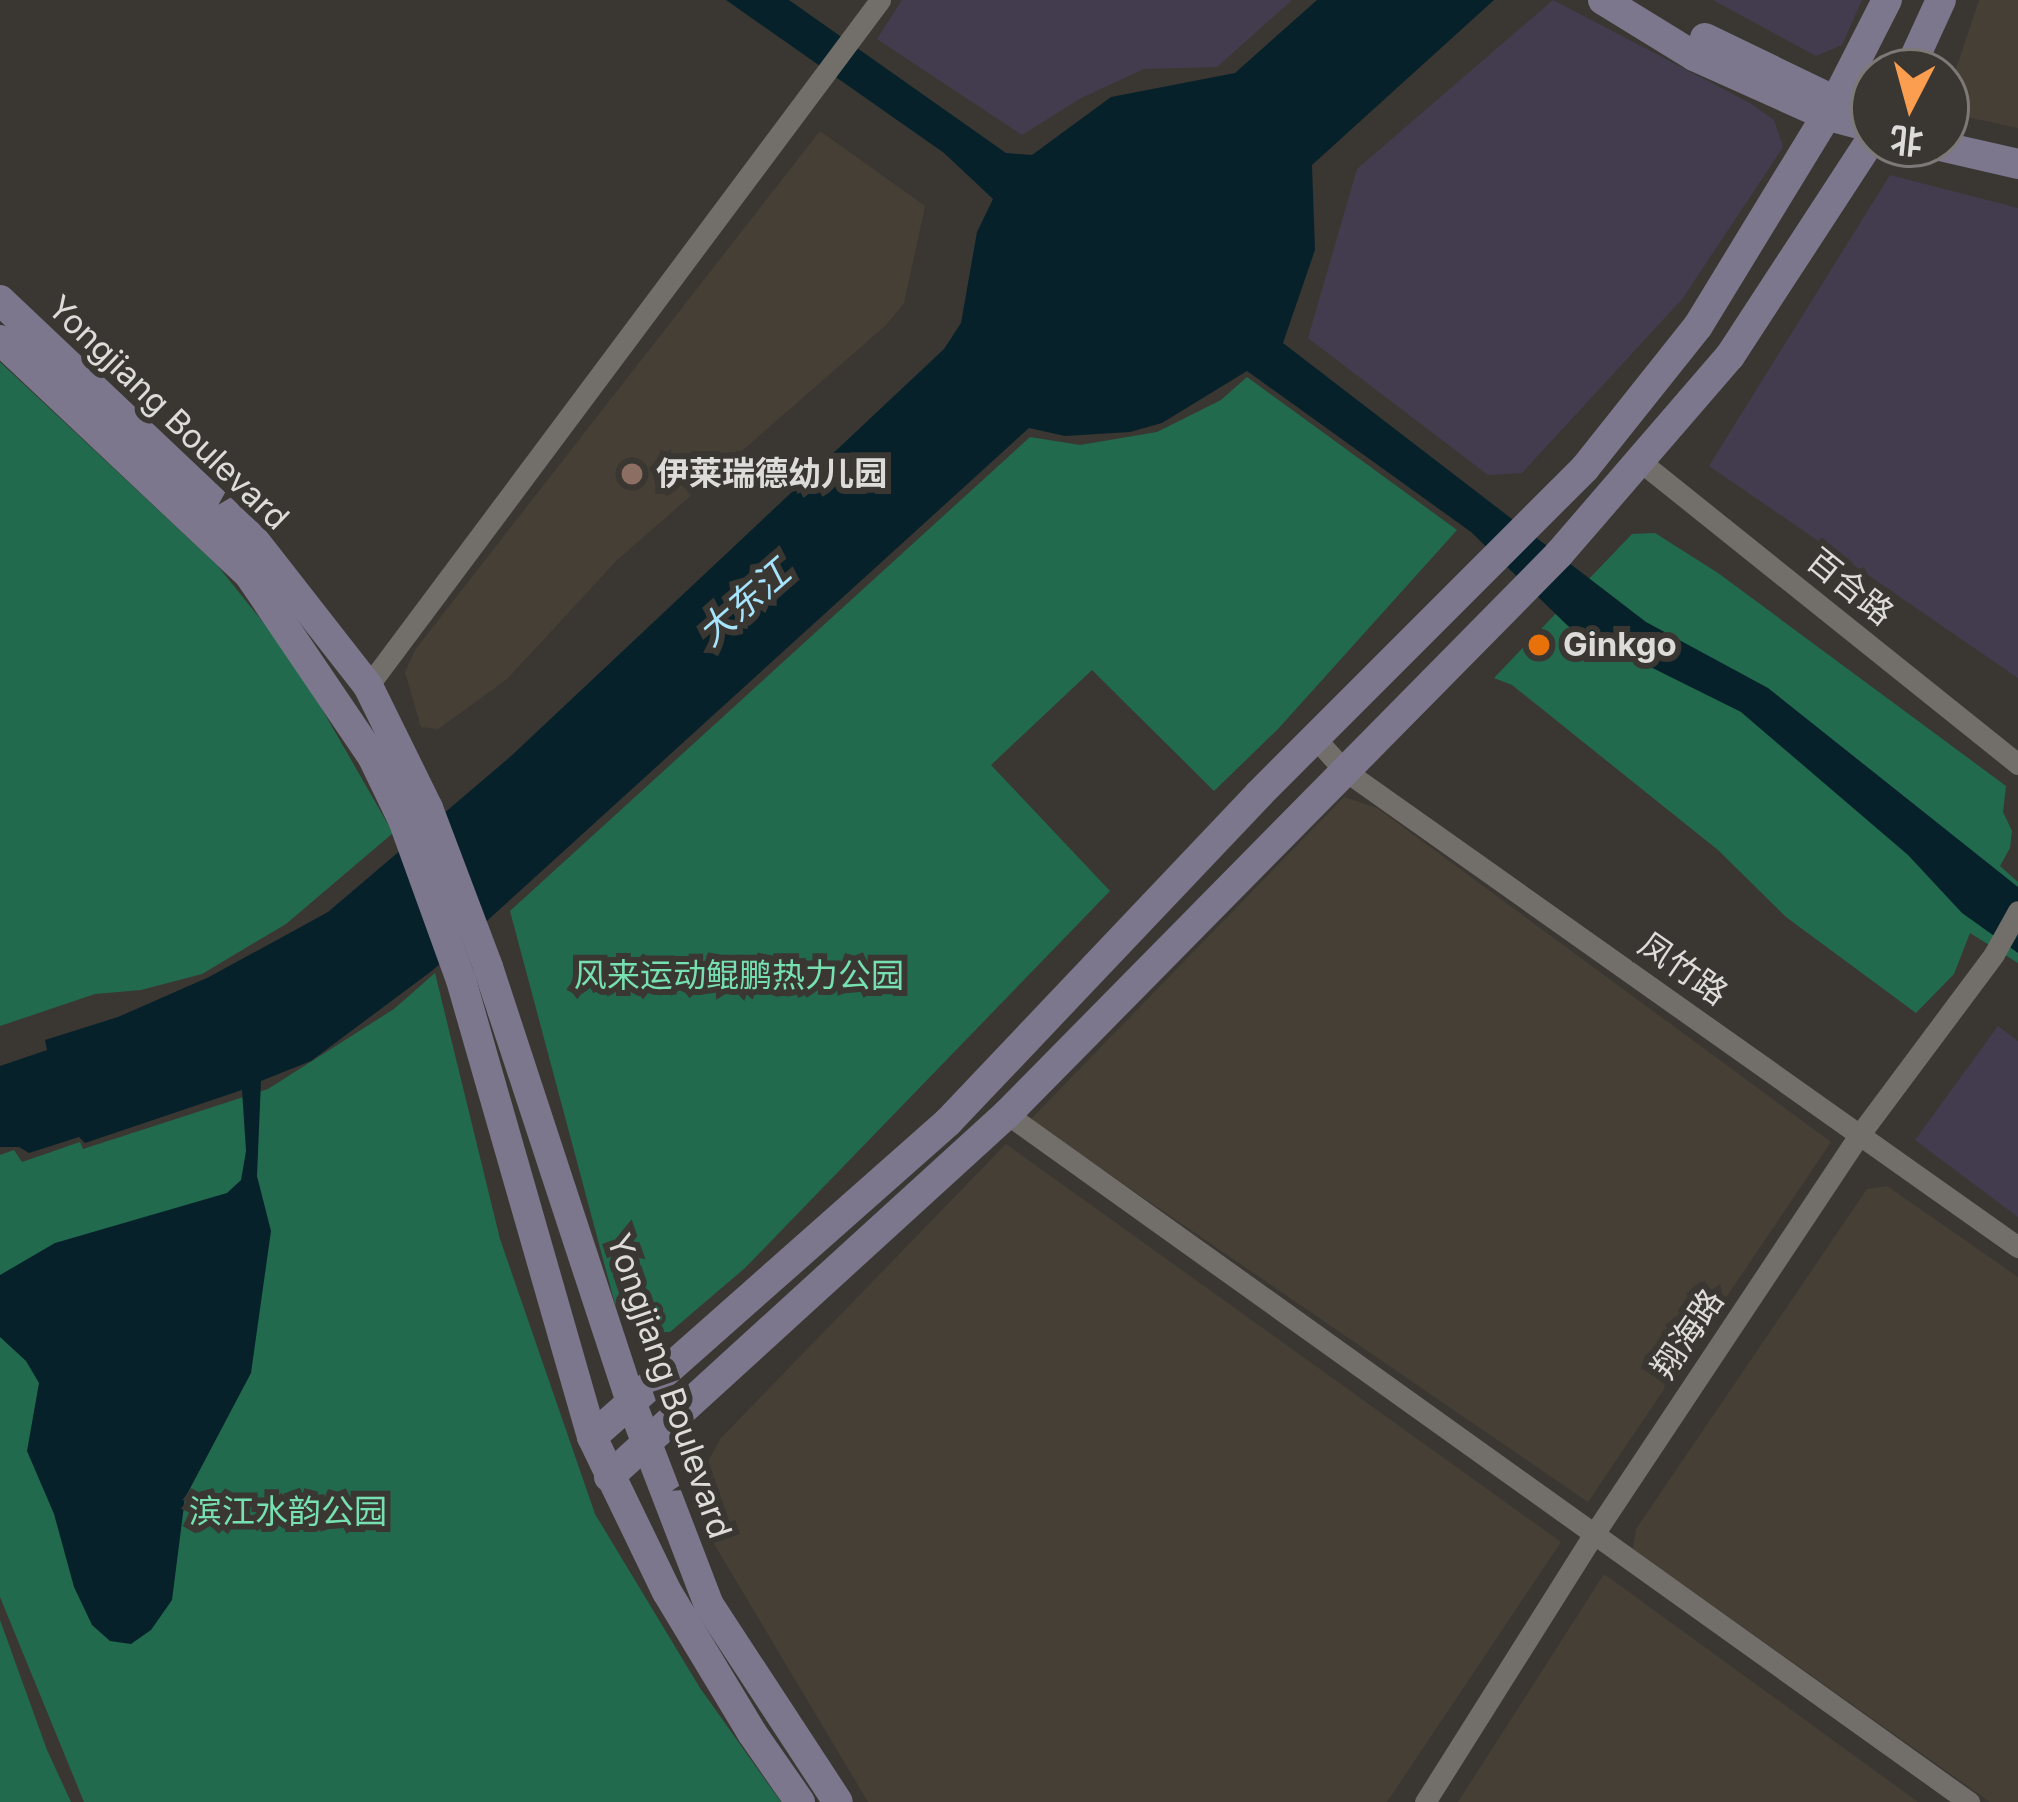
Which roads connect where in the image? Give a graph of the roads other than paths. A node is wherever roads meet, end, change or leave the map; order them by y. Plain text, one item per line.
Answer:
1 (880, 0) edge
2 (1603, 0) edge
3 (1636, 0) edge
4 (1887, 0) edge
5 (1941, 0) edge
6 (1919, 48) edge
7 (1831, 107) junction
8 (1850, 117) edge
9 (1970, 153) edge
10 (2018, 164) edge
11 (1850, 168) edge
12 (0, 300) edge
13 (0, 340) edge
14 (1641, 462) junction
15 (368, 686) junction
16 (1315, 738) junction
17 (2018, 764) edge
18 (1344, 770) junction
19 (423, 834) junction
20 (2018, 911) edge
21 (474, 974) junction
22 (1007, 1114) junction
23 (1860, 1134) junction
24 (2018, 1247) edge
25 (631, 1402) junction
26 (592, 1437) junction
27 (646, 1440) junction
28 (609, 1478) junction
29 (1594, 1534) junction
30 (800, 1802) edge
31 (838, 1802) edge
32 (1425, 1802) edge
33 (1969, 1802) edge

1 - 15 street
2 - 7 street
3 - 7 street
4 - 7 street
5 - 6 street
7 - 8 street
7 - 16 street
9 - 10 street
11 - 14 street
12 - 15 street, Yongjiang Boulevard
13 - 19 street, Yongjiang Boulevard
14 - 17 street, 百合路
14 - 18 street
15 - 19 street, Yongjiang Boulevard
16 - 18 street, 凤竹路
16 - 25 street
18 - 22 street
18 - 23 street, 凤竹路
19 - 21 street
20 - 23 street, 翔海路
21 - 25 street, Yongjiang Boulevard
21 - 26 street
22 - 27 street
22 - 29 street
23 - 24 street, 凤竹路
23 - 29 street, 翔海路
25 - 26 street
25 - 27 street, Yongjiang Boulevard
26 - 28 street
27 - 28 street
27 - 31 street, Yongjiang Boulevard
28 - 30 street
29 - 32 street, 翔海路
29 - 33 street

